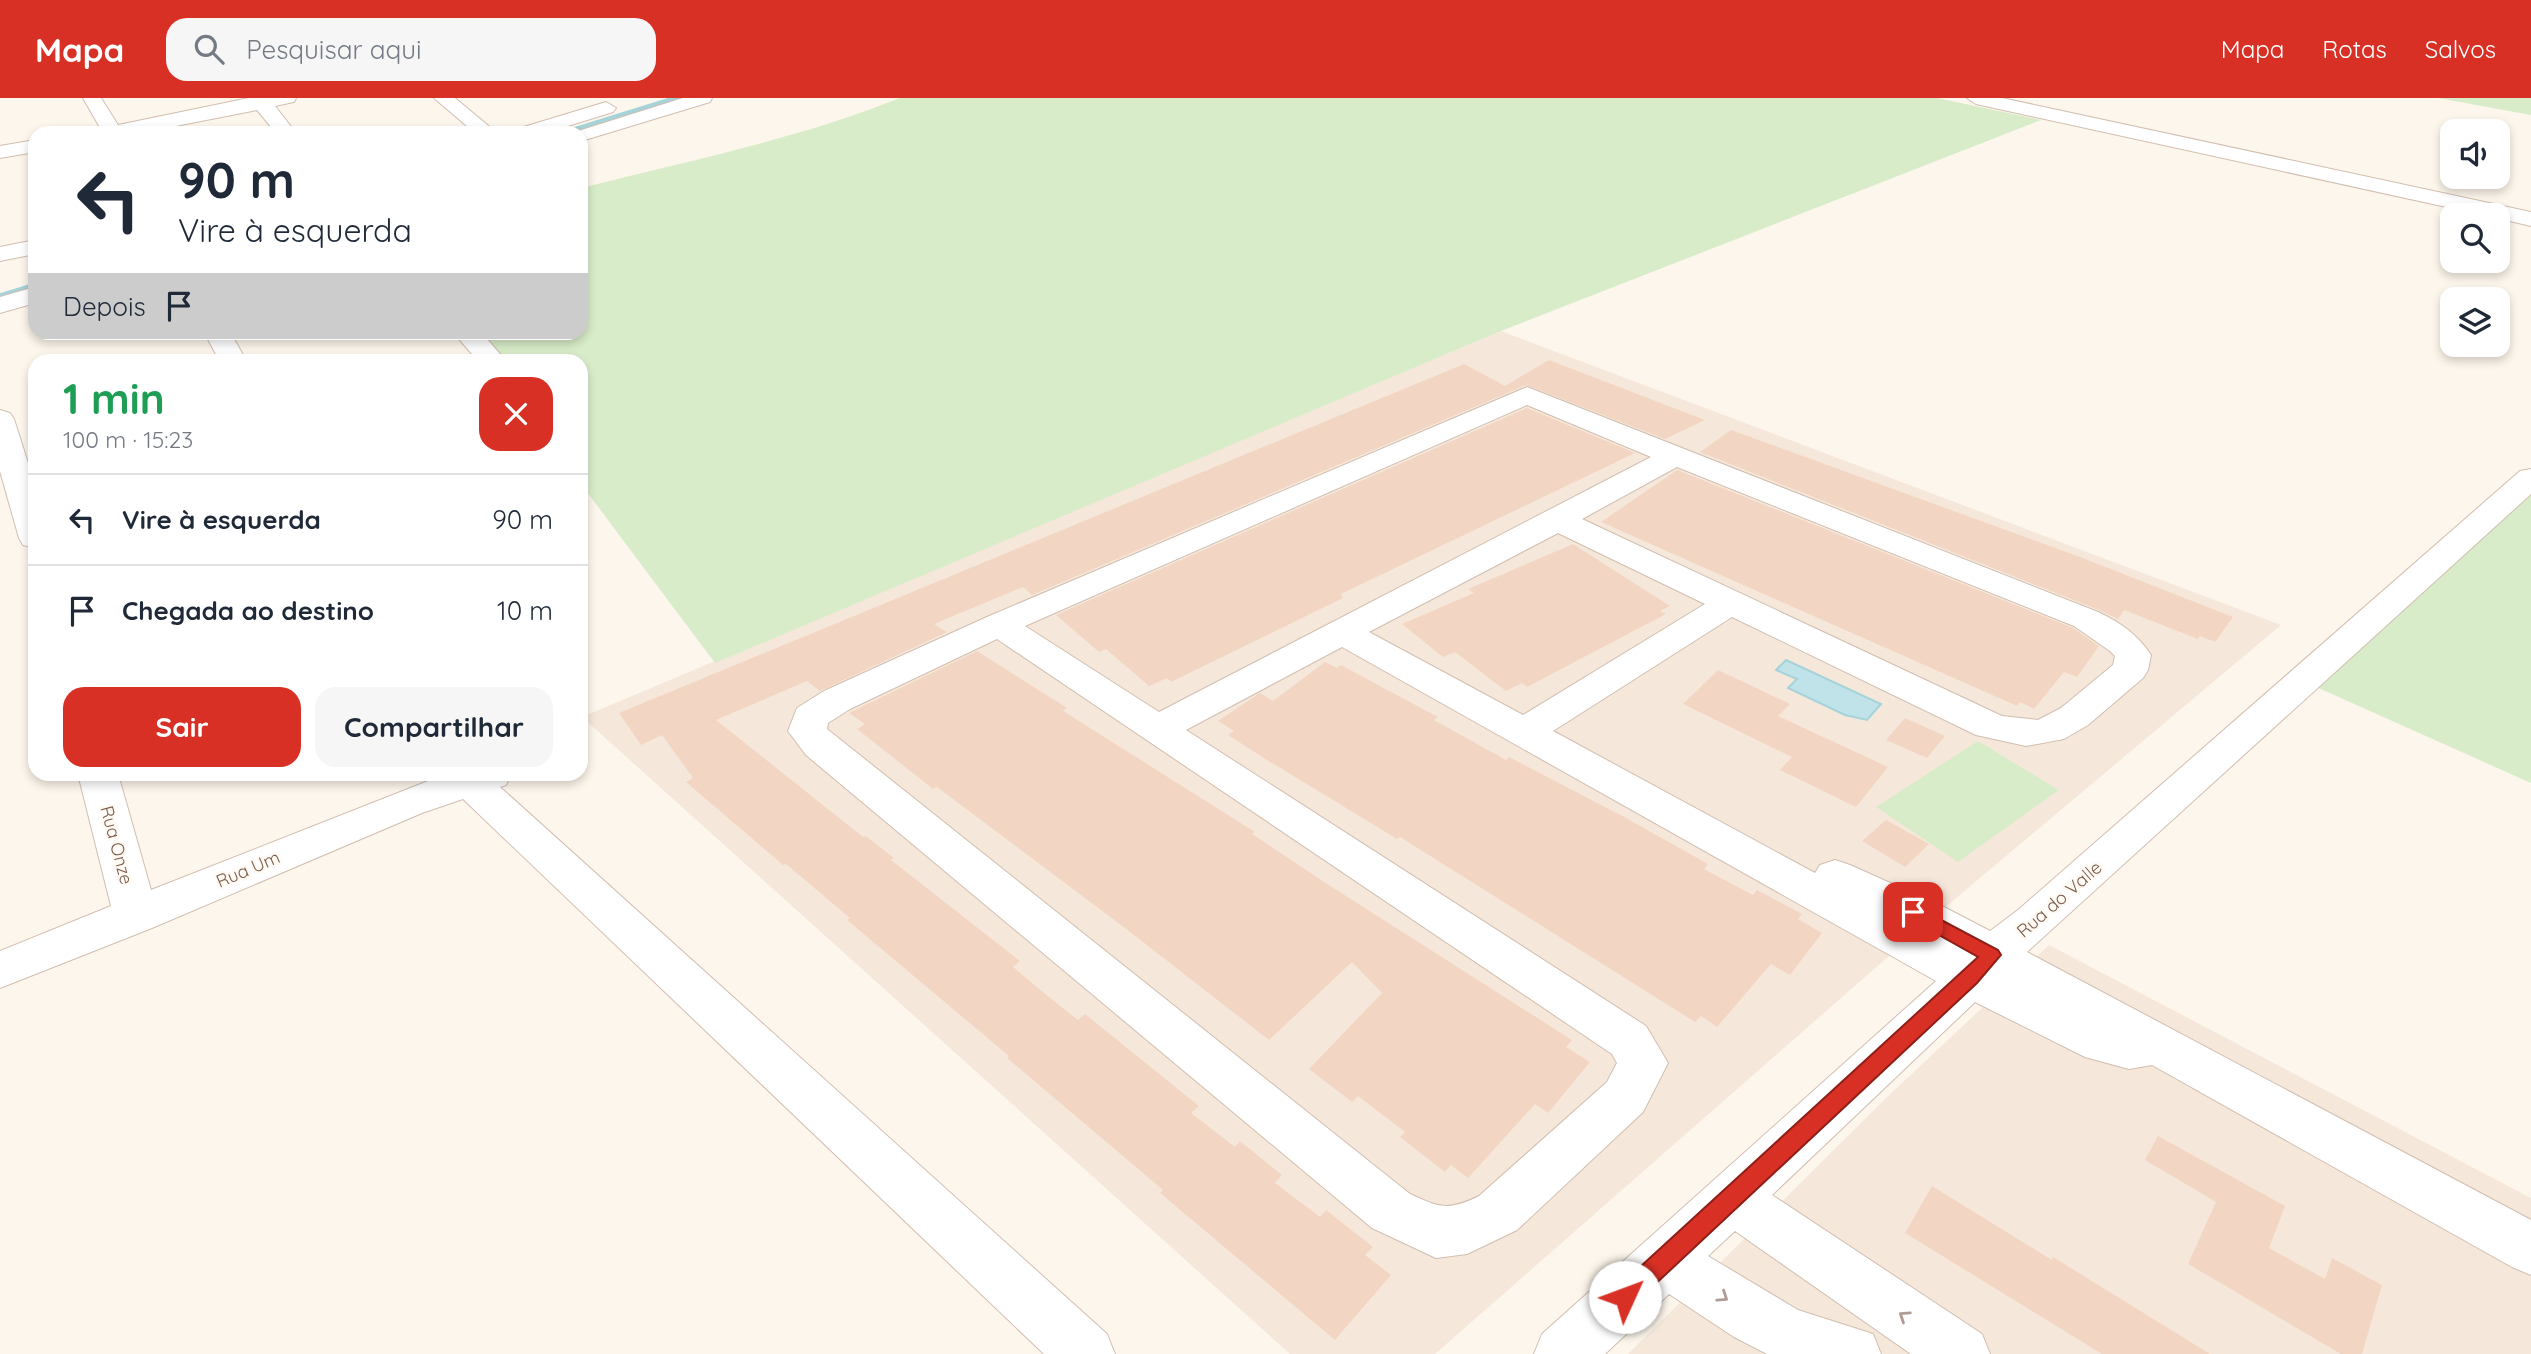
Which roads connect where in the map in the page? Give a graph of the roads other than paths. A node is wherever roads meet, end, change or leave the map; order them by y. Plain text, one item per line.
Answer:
1 (92, 98) edge
2 (287, 98) edge
3 (641, 98) edge
4 (703, 98) edge
5 (1976, 98) edge
6 (454, 100) edge
7 (260, 101) edge
8 (108, 126) edge
9 (144, 126) edge
10 (280, 126) edge
11 (480, 126) edge
12 (547, 126) edge
13 (588, 133) edge
14 (28, 147) edge
15 (0, 152) edge
16 (2531, 219) edge
17 (28, 248) edge
18 (0, 254) edge
19 (28, 297) edge
20 (0, 305) edge
21 (0, 419) edge
22 (1675, 456) junction
23 (2531, 478) edge
24 (19, 489) edge
25 (28, 517) edge
26 (1557, 520) junction
27 (1728, 604) junction
28 (999, 625) junction
29 (1342, 632) junction
30 (1155, 730) junction
31 (1524, 732) junction
32 (100, 781) edge
33 (465, 781) edge
34 (483, 781) edge
35 (136, 916) junction
36 (1981, 967) junction
37 (0, 970) edge
38 (1731, 1197) junction
39 (2531, 1249) edge
40 (1666, 1259) junction
41 (1086, 1354) edge
42 (1563, 1354) edge
43 (1852, 1354) edge
44 (1961, 1354) edge

1 - 8 street
2 - 7 street
3 - 12 street
4 - 13 street
5 - 16 street
6 - 11 street
7 - 9 street
7 - 10 street
14 - 15 street
17 - 18 street
19 - 20 street
21 - 24 street
22 - 26 street
22 - 27 street
22 - 28 street
23 - 36 street, Rua do Valle
24 - 25 street
26 - 27 street
26 - 29 street
27 - 31 street
28 - 30 street
28 - 30 street
29 - 30 street
29 - 31 street
31 - 36 street
32 - 35 street, Rua Onze
33 - 35 street, Rua Um
34 - 41 street
35 - 37 street, Rua Um
36 - 38 street, Rua do Valle
36 - 39 street
38 - 40 street, Rua do Valle
44 -> 38 street
40 - 42 street, Rua do Valle
40 -> 43 street

